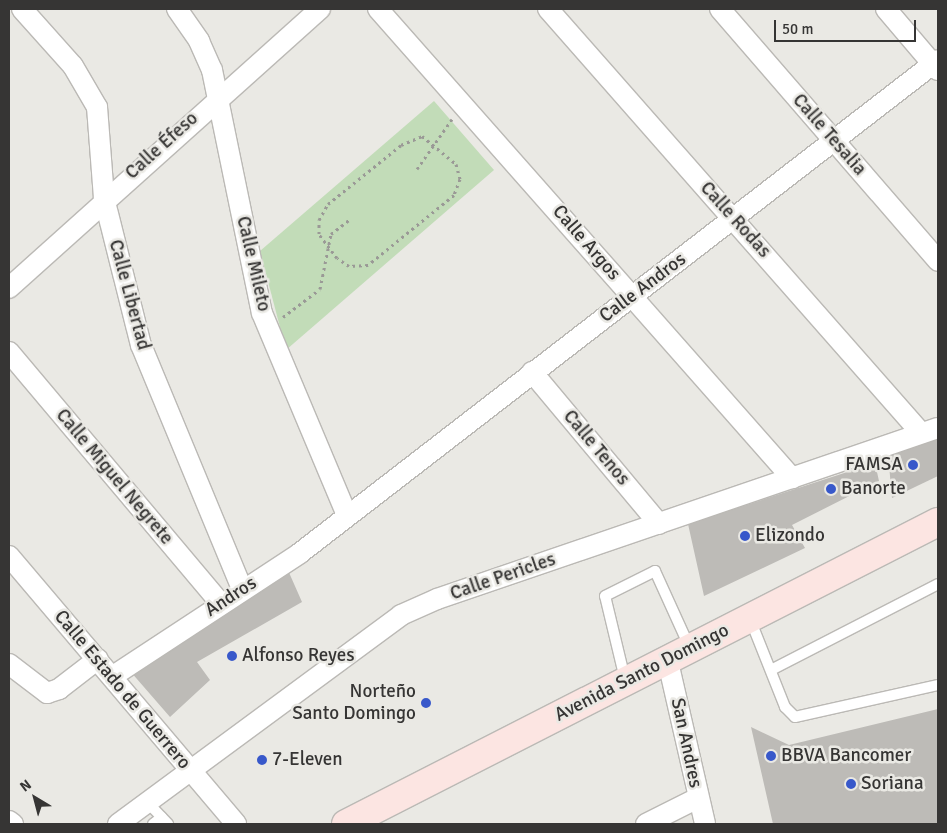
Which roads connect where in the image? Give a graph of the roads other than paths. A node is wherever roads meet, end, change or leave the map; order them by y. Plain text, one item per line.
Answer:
1 (22, 9) edge
2 (177, 9) edge
3 (320, 9) edge
4 (378, 9) edge
5 (548, 9) edge
6 (720, 9) edge
7 (886, 9) edge
8 (937, 65) edge
9 (218, 96) junction
10 (833, 140) junction
11 (104, 198) junction
12 (734, 218) junction
13 (938, 261) edge
14 (9, 288) edge
15 (632, 297) junction
16 (9, 352) edge
17 (532, 372) junction
18 (930, 430) edge
19 (792, 478) junction
20 (347, 515) junction
21 (938, 522) edge
22 (659, 524) junction
23 (9, 556) edge
24 (938, 584) edge
25 (242, 589) junction
26 (220, 603) junction
27 (750, 618) junction
28 (680, 655) junction
29 (98, 659) junction
30 (9, 664) edge
31 (771, 670) junction
32 (113, 676) junction
33 (625, 683) junction
34 (938, 685) edge
35 (191, 772) junction
36 (698, 798) junction
37 (159, 815) edge
38 (9, 821) edge
39 (13, 824) edge
40 (118, 824) edge
41 (152, 824) edge
42 (236, 824) edge
43 (346, 824) edge
44 (646, 824) edge
45 (705, 824) edge

1 - 11 street, Calle Libertad
2 - 9 street, Calle Mileto
3 - 9 street, Calle Éfeso
4 - 15 street, Calle Argos
5 - 12 street, Calle Rodas
6 - 10 street, Calle Tesalia
7 - 8 street
8 - 10 street, Calle Andros
9 - 11 street, Calle Éfeso
9 - 20 street, Calle Mileto
10 - 12 street, Calle Andros
10 - 13 street, Calle Tesalia
11 - 14 street, Calle Éfeso
11 - 25 street, Calle Libertad
12 - 15 street, Calle Andros
12 - 18 street, Calle Rodas
15 - 17 street, Calle Andros
15 - 19 street, Calle Argos
16 - 26 street, Calle Miguel Negrete
17 - 20 street, Calle Andros
17 - 22 street, Calle Tenos
18 - 19 street, Calle Pericles
19 - 22 street, Calle Pericles
20 - 25 street, Andros
21 - 27 main road, Avenida Santo Domingo
22 - 35 street, Calle Pericles
23 - 29 street, Calle Estado de Guerrero
24 - 31 lane
25 - 26 street, Andros
26 - 32 street, Andros
27 - 28 main road, Avenida Santo Domingo
27 - 31 lane
28 - 33 main road, Avenida Santo Domingo
28 - 33 lane
28 - 36 street, San Andres
29 - 30 street
29 - 32 street, Calle Estado de Guerrero
31 - 34 lane
32 - 35 street, Calle Estado de Guerrero
33 - 43 main road, Avenida Santo Domingo
35 - 37 street, Calle Pericles
35 - 42 street, Calle Estado de Guerrero
36 - 44 street
36 - 45 street, San Andres
37 - 40 street, Calle Pericles
37 - 41 lane
38 - 39 street

